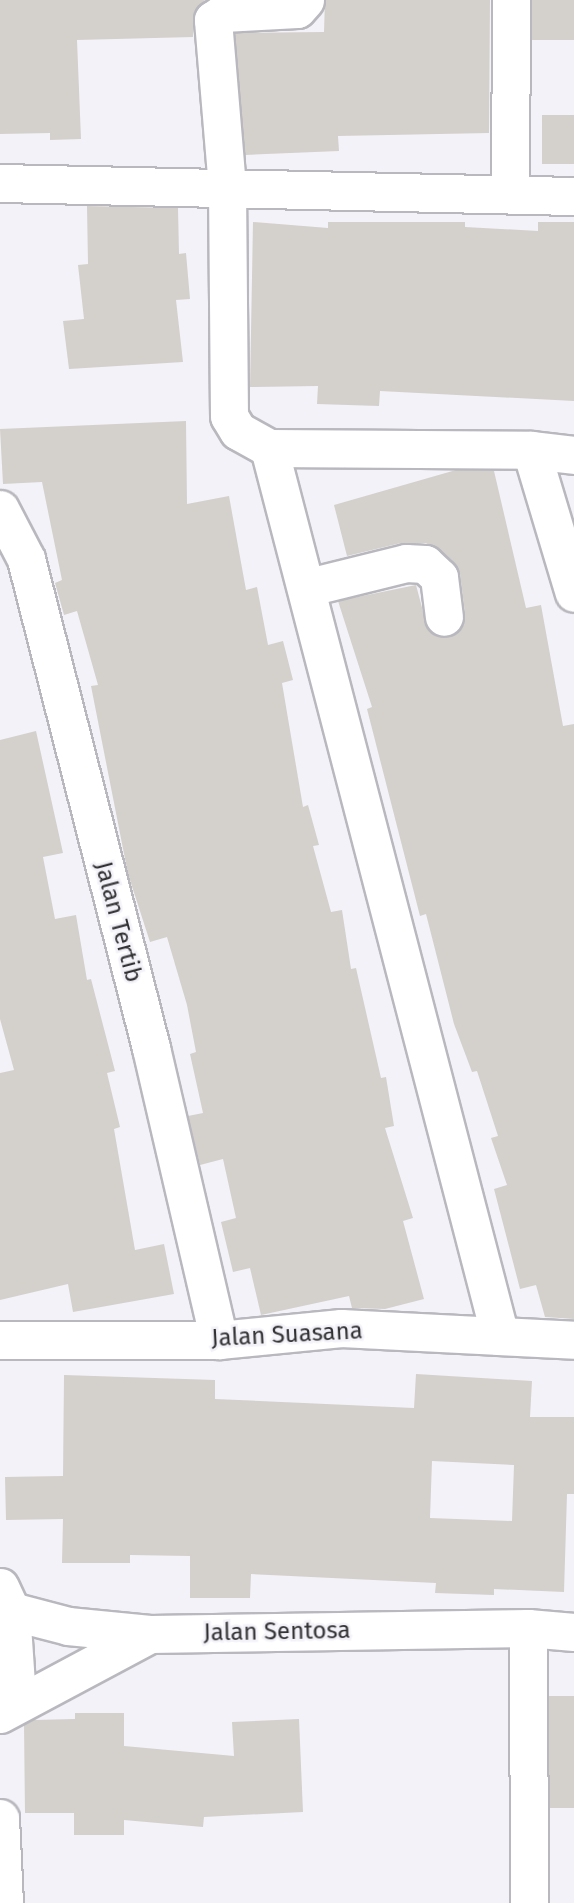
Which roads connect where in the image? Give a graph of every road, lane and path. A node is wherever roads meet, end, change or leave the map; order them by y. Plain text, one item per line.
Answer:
1 (305, 0) edge
2 (511, 0) edge
3 (0, 183) edge
4 (227, 187) junction
5 (510, 193) junction
6 (574, 196) edge
7 (269, 448) junction
8 (531, 450) junction
9 (574, 455) edge
10 (0, 509) edge
11 (309, 587) junction
12 (574, 593) edge
13 (444, 617) dead end
14 (500, 1336) junction
15 (0, 1340) edge
16 (219, 1340) junction
17 (574, 1340) edge
18 (5, 1599) edge
19 (528, 1628) junction
20 (574, 1632) edge
21 (150, 1634) junction
22 (0, 1712) edge
23 (0, 1818) edge
24 (4, 1903) edge
25 (530, 1903) edge

1 - 4 street
2 - 5 street
3 - 4 street
4 - 5 street
4 - 7 street
5 - 6 street
7 - 8 street
7 - 11 street
8 - 9 street
8 - 12 street
10 - 16 street, Jalan Tertib
11 - 13 street
11 - 14 street
14 - 16 street, Jalan Suasana
14 - 17 street, Jalan Suasana
15 - 16 street, Jalan Suasana
18 - 21 street
18 - 22 street
19 - 20 street, Jalan Sentosa
19 - 21 street, Jalan Sentosa
19 - 25 street
21 - 22 street, Jalan Sentosa
23 - 24 street

